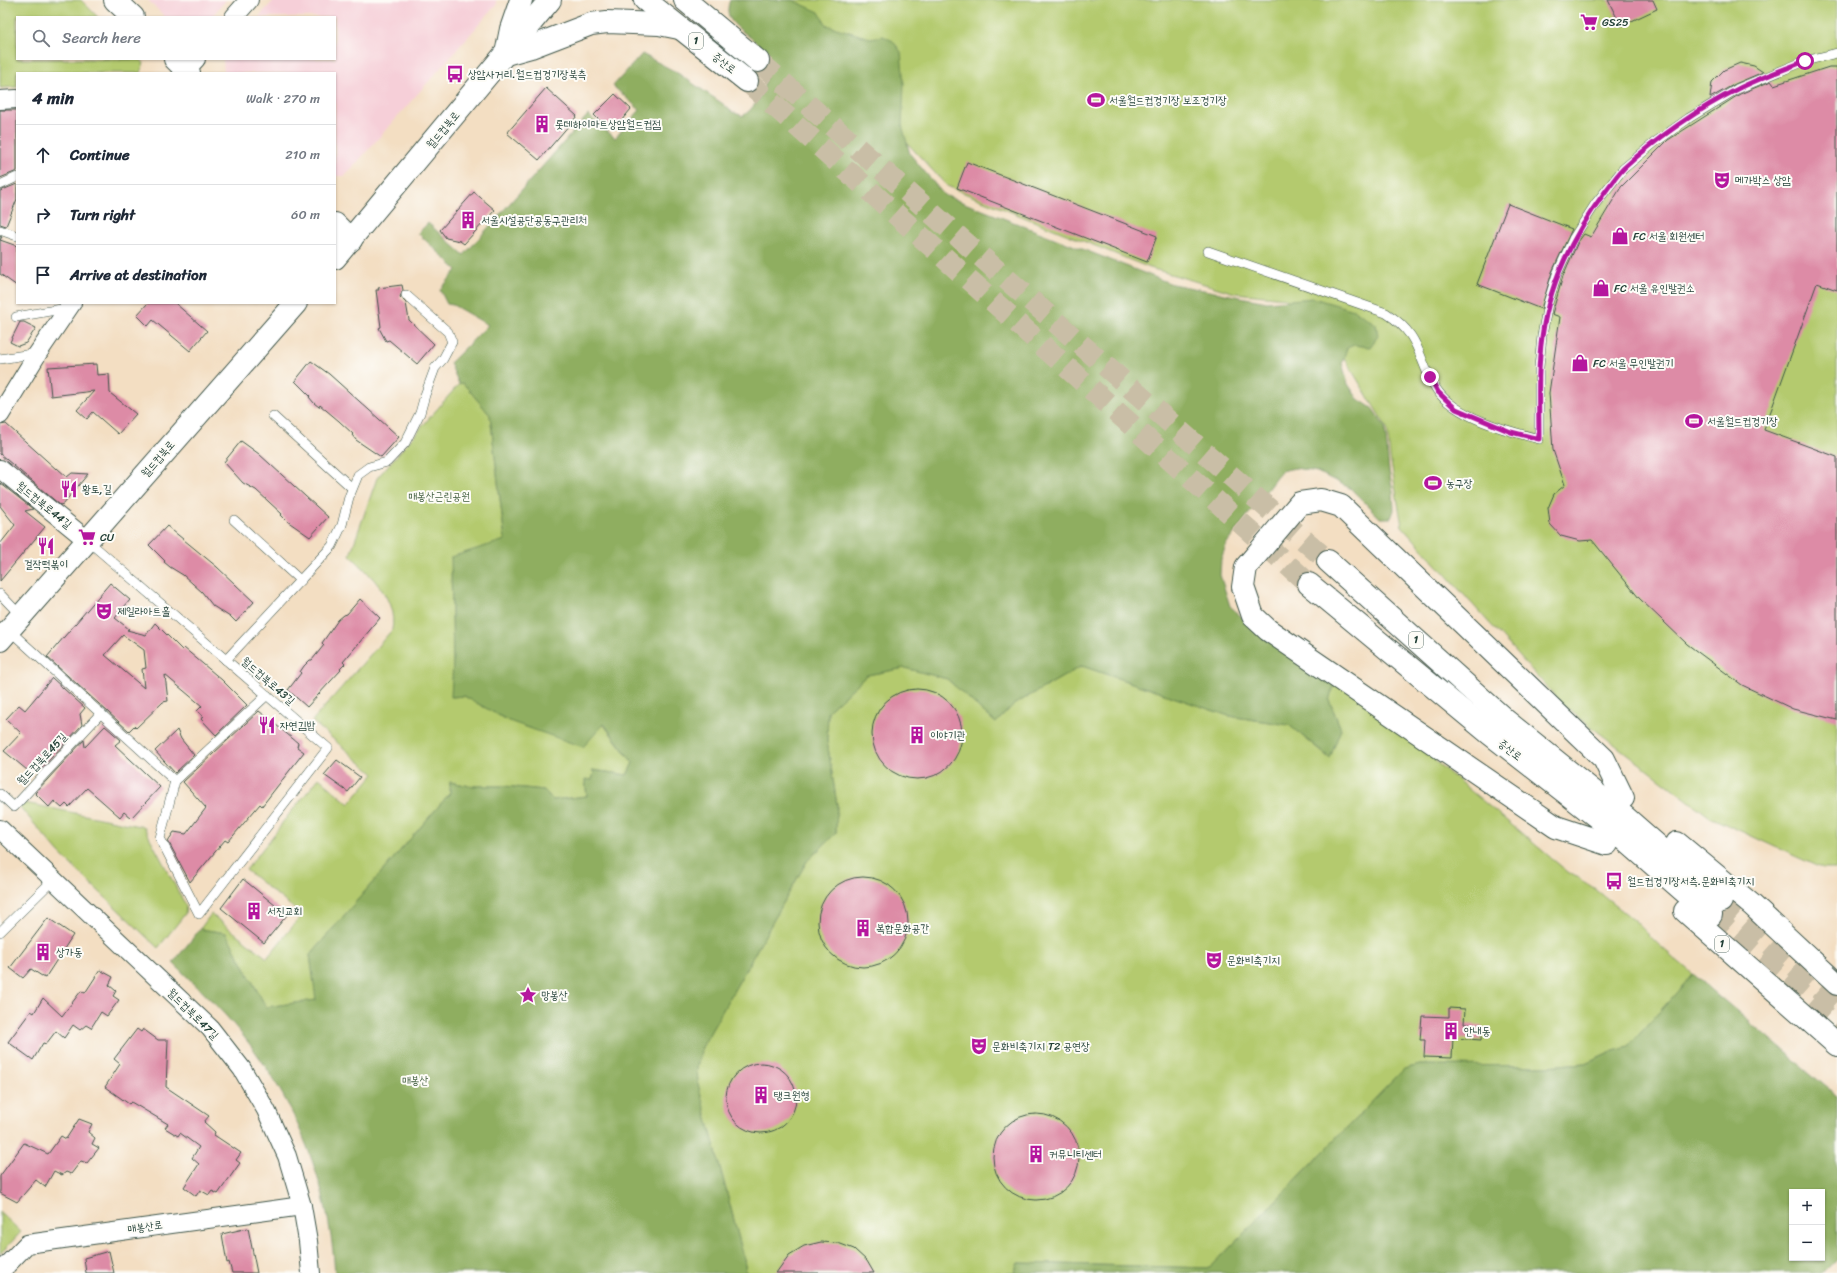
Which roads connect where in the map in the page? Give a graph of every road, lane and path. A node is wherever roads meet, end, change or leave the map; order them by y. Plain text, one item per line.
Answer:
1 (115, 0) edge
2 (249, 0) edge
3 (521, 0) edge
4 (550, 0) edge
5 (645, 0) edge
6 (688, 1) edge
7 (132, 16) edge
8 (235, 16) edge
9 (680, 28) junction
10 (1837, 53) edge
11 (506, 54) junction
12 (758, 60) tunnel mouth
13 (747, 81) tunnel mouth
14 (16, 99) edge
15 (0, 100) edge
16 (16, 177) edge
17 (0, 185) edge
18 (336, 225) edge
19 (0, 230) edge
20 (16, 236) edge
21 (351, 240) junction
22 (1208, 250) dead end
23 (336, 257) edge
24 (406, 295) dead end
25 (295, 304) edge
26 (70, 306) edge
27 (16, 317) dead end
28 (38, 353) junction
29 (0, 359) edge
30 (0, 415) edge
31 (272, 416) dead end
32 (0, 469) edge
33 (352, 488) junction
34 (234, 520) dead end
35 (88, 540) junction
36 (1328, 561) tunnel mouth
37 (301, 581) junction
38 (1309, 584) tunnel mouth
39 (0, 594) edge
40 (10, 629) edge
41 (226, 660) junction
42 (267, 695) junction
43 (101, 713) junction
44 (1496, 726) junction
45 (175, 781) junction
46 (0, 794) edge
47 (1623, 798) junction
48 (0, 829) edge
49 (1607, 844) junction
50 (54, 879) junction
51 (1716, 908) tunnel mouth
52 (0, 932) edge
53 (1837, 984) edge
54 (1837, 1045) edge
55 (302, 1206) junction
56 (0, 1272) edge
57 (311, 1273) edge

1 - 7 main road
2 - 8 street
3 - 11 main road
4 - 11 main road, 월드컵북로
5 - 9 main road, 증산로 / 1
6 - 12 main road, 증산로 / 1
9 - 11 main road
9 - 13 main road, 증산로 / 1
10 - 22 lane
11 - 21 main road, 월드컵북로
14 - 15 street
16 - 17 lane
18 - 21 main road
19 - 20 lane
21 - 23 main road, 월드컵북로
24 - 33 lane
25 - 35 main road, 월드컵북로
26 - 27 lane
26 - 28 street
28 - 29 lane
28 - 30 street
31 - 33 lane
32 - 35 street, 월드컵북로44길
33 - 37 lane
34 - 37 lane
35 - 40 main road, 월드컵북로
35 - 41 lane, 월드컵북로43길
36 - 44 main road, 증산로 / 1
37 - 41 lane
38 - 44 main road, 증산로 / 1
39 - 40 lane
40 - 43 lane
41 - 42 lane, 월드컵북로43길
42 - 45 lane
42 - 45 lane, 월드컵북로43길
43 - 45 lane
43 - 46 lane, 월드컵북로45길
44 - 47 main road, 1
44 - 49 main road, 1
44 - 51 main road, 증산로
47 - 49 main road
47 - 53 main road, 1
48 - 50 street, 월드컵북로47길
49 - 54 main road, 1
50 - 52 lane
50 - 55 street, 월드컵북로47길
55 - 56 street, 매봉산로
55 - 57 street, 월드컵북로47길

